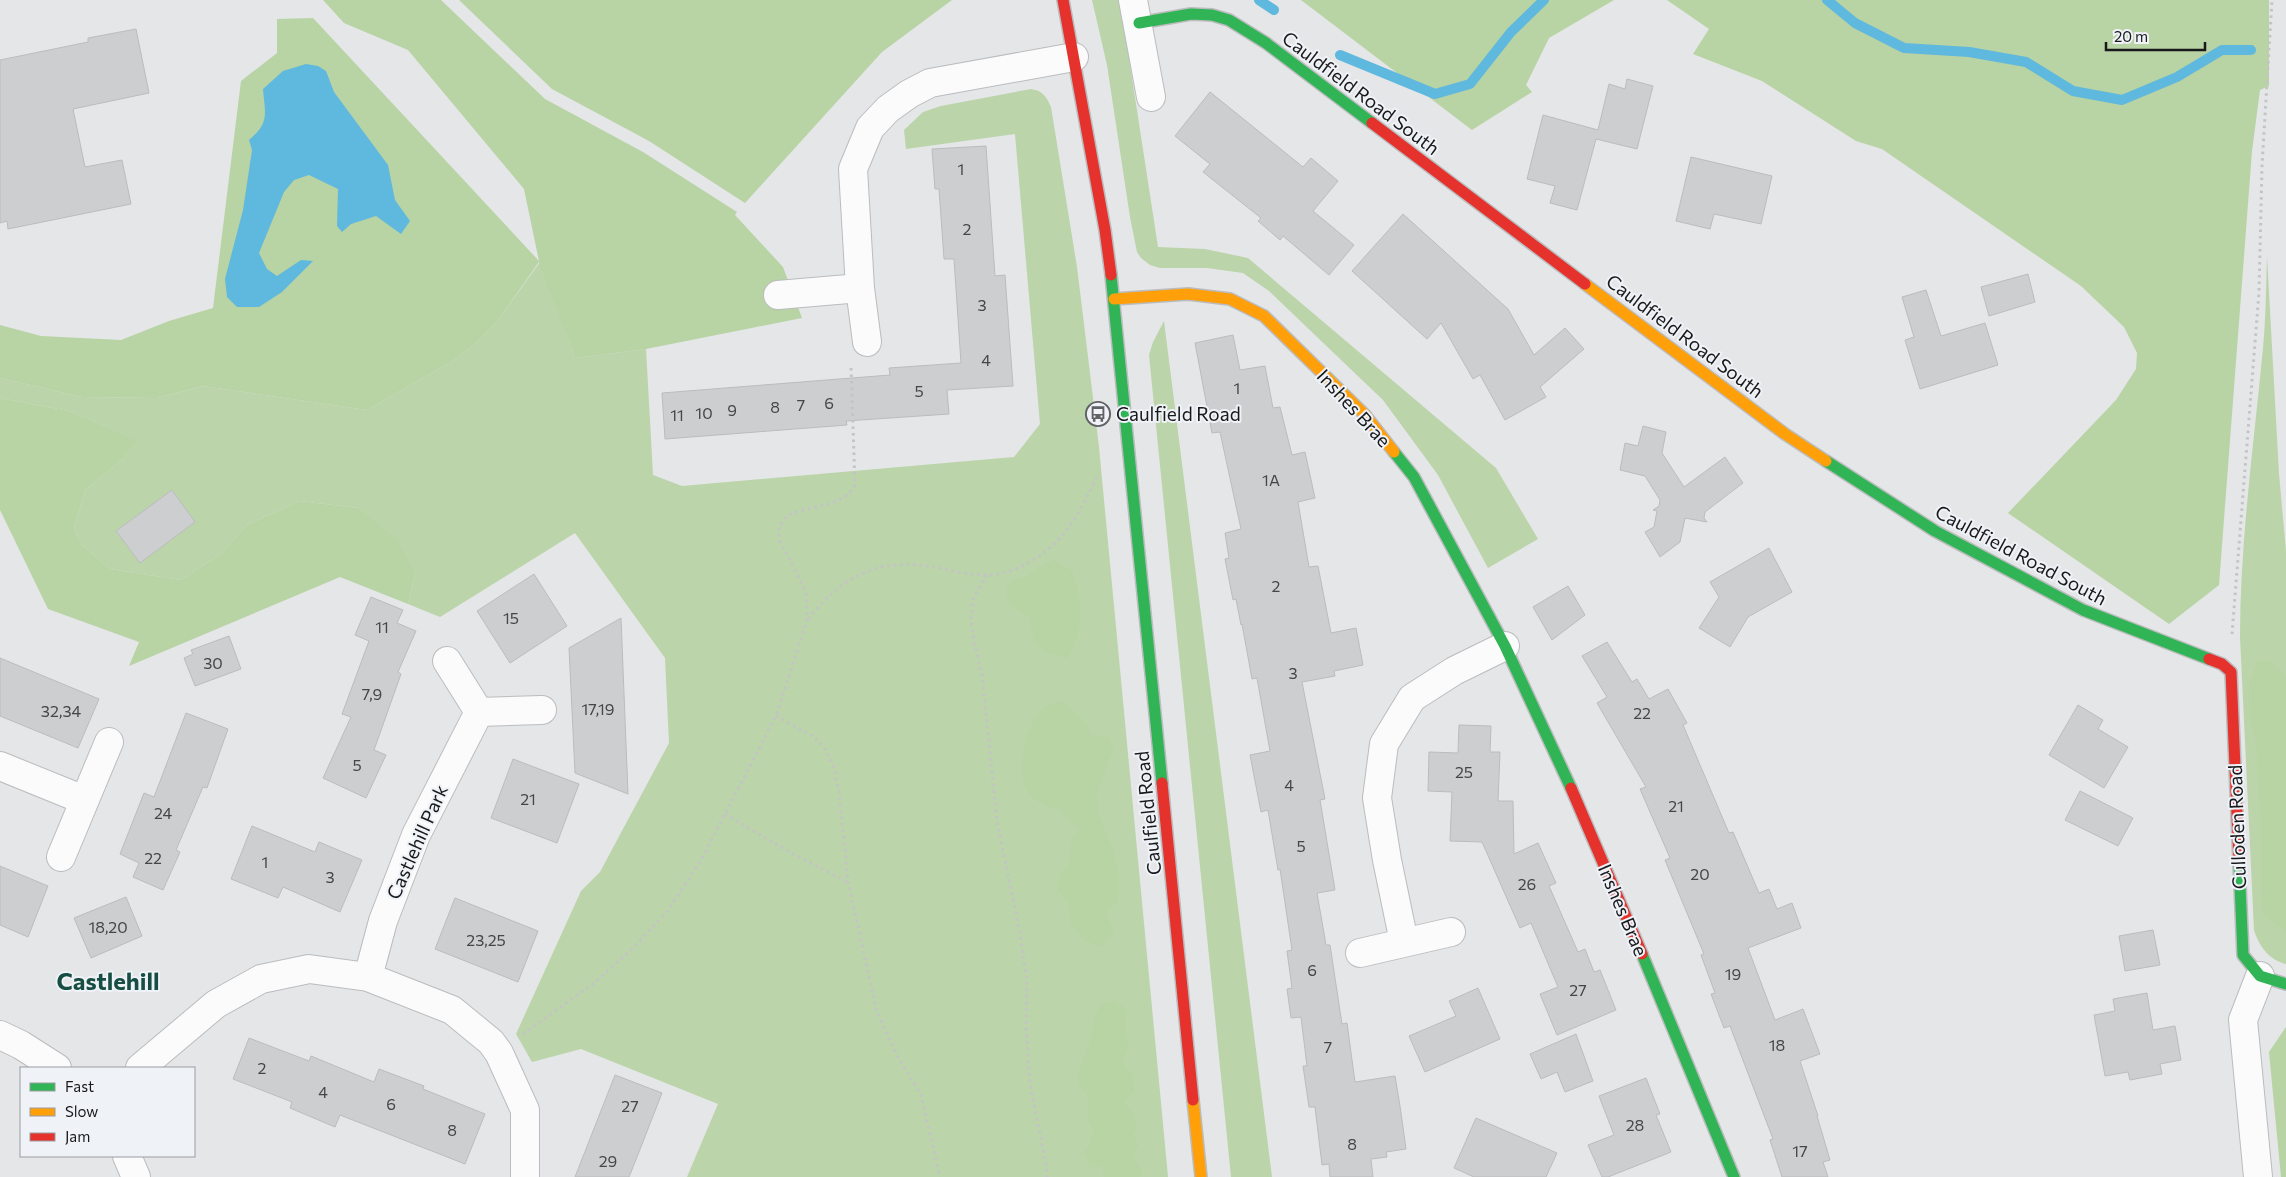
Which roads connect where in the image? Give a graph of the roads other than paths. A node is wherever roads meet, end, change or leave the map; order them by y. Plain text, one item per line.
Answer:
1 (1063, 0) edge
2 (1136, 12) edge
3 (1074, 57) junction
4 (1151, 97) dead end
5 (860, 288) junction
6 (778, 295) dead end
7 (1114, 299) junction
8 (867, 342) road end
9 (1505, 646) junction
10 (447, 662) dead end
11 (2231, 672) joint
12 (542, 710) dead end
13 (479, 712) junction
14 (109, 742) dead end
15 (0, 766) edge
16 (84, 800) junction
17 (60, 857) dead end
18 (1451, 932) dead end
19 (1404, 942) junction
20 (1360, 953) dead end
21 (2260, 976) junction
22 (368, 977) junction
23 (2286, 984) edge
24 (0, 1035) edge
25 (55, 1067) edge
26 (141, 1067) edge
27 (127, 1157) edge
28 (136, 1177) edge
29 (525, 1177) edge
30 (1201, 1177) edge
31 (1734, 1177) edge
32 (2258, 1177) edge

1 - 3 street, Caulfield Road
2 - 4 street
2 - 11 street, Cauldfield Road South
3 - 5 street
3 - 7 street, Caulfield Road
5 - 6 street
5 - 8 street
7 - 9 street, Inshes Brae
7 - 30 street, Caulfield Road
9 - 19 street
9 - 31 street, Inshes Brae
10 - 13 street
11 - 21 street, Culloden Road
12 - 13 street
13 - 22 street, Castlehill Park
14 - 16 street
15 - 16 street
16 - 17 street
18 - 19 street
19 - 20 street
21 - 23 street
21 - 32 street
22 - 26 street
22 - 29 street
24 - 25 street
27 - 28 street

